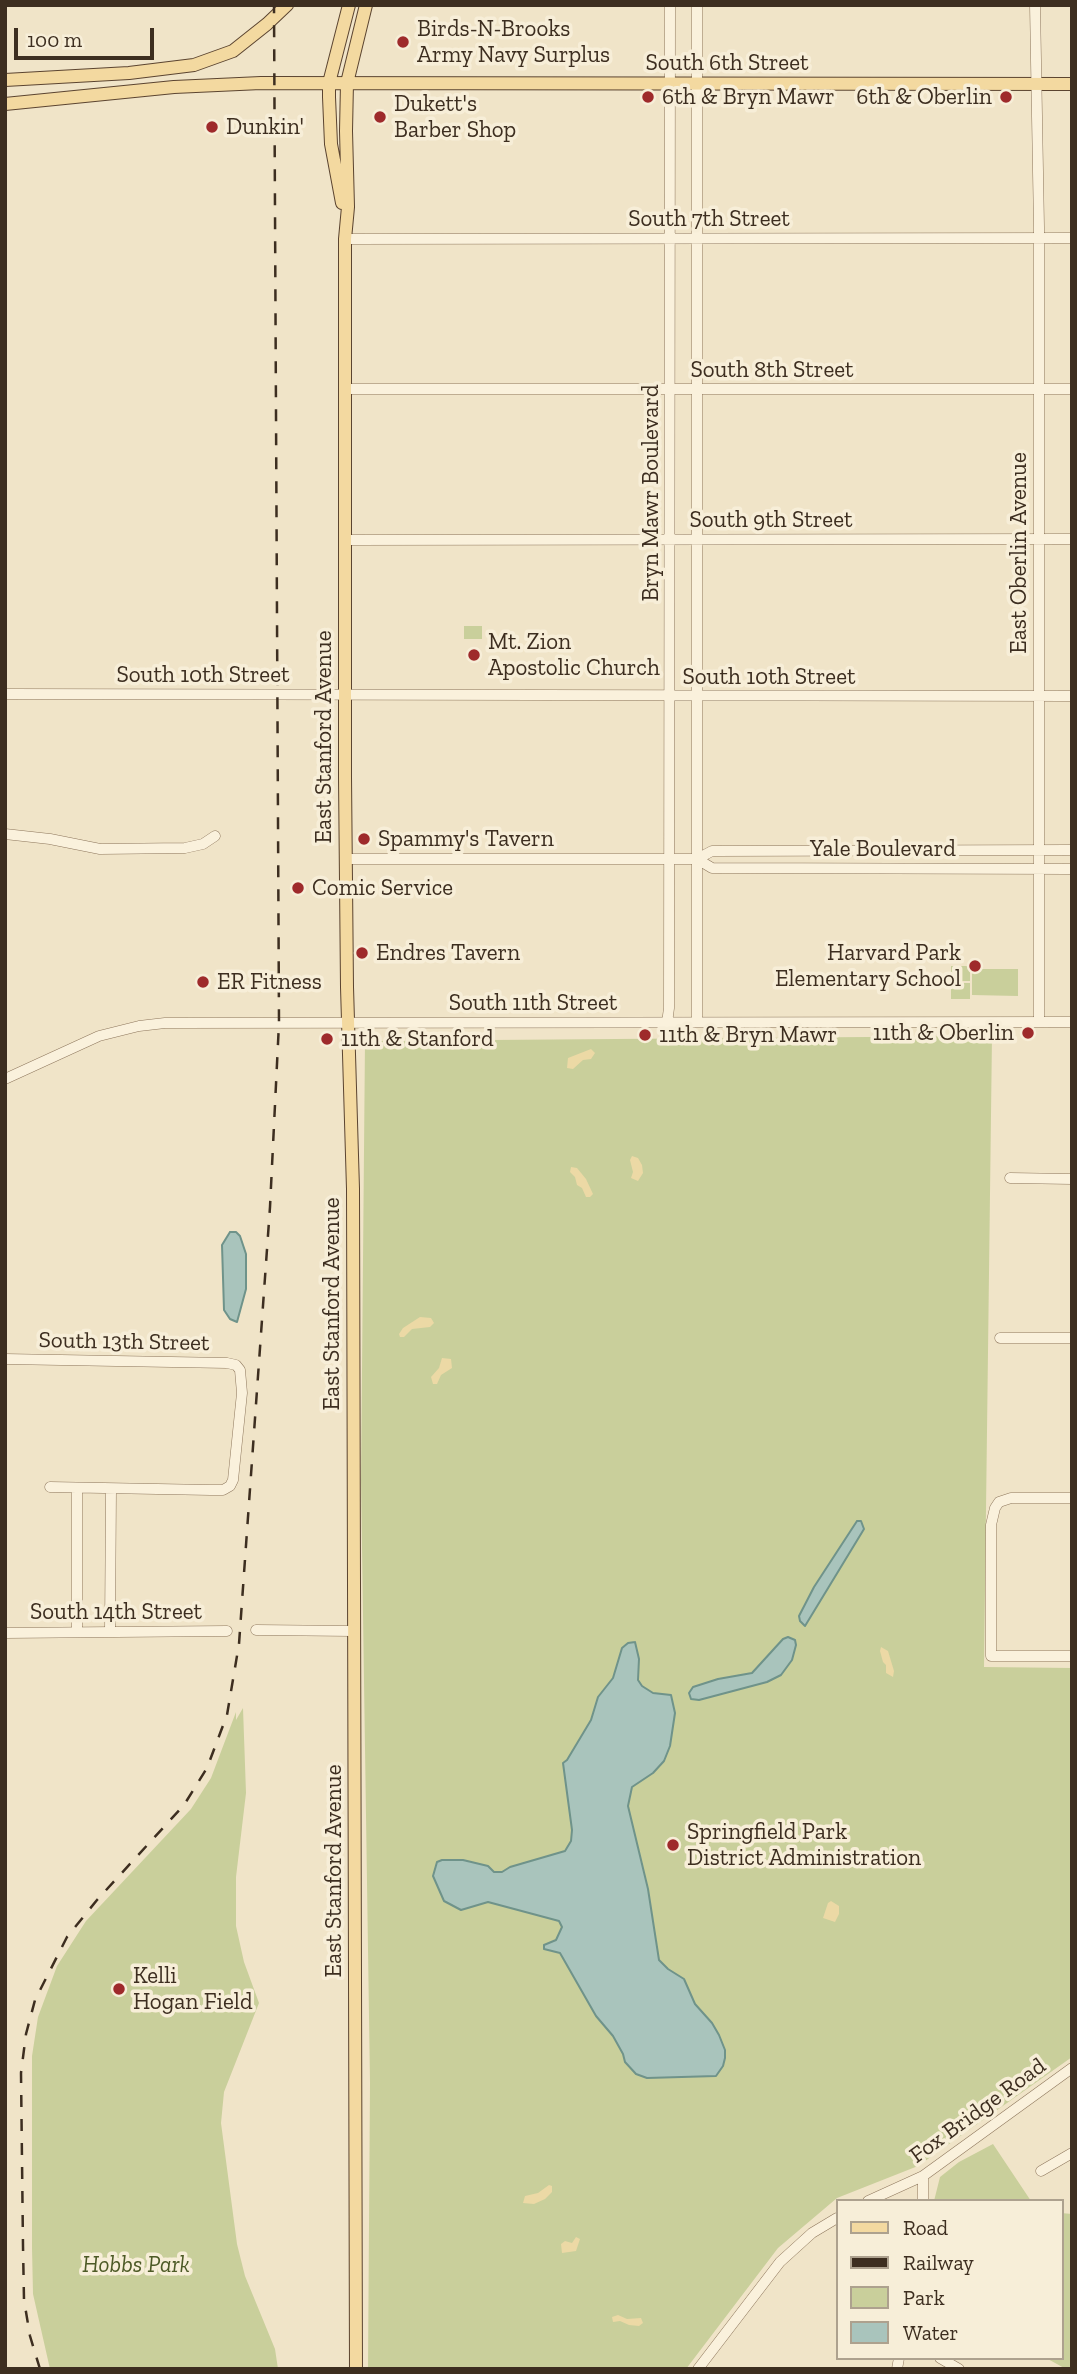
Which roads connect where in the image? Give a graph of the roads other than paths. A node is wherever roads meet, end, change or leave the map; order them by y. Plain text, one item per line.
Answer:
1 (286, 5) edge
2 (349, 5) edge
3 (366, 5) edge
4 (670, 5) edge
5 (697, 5) edge
6 (1035, 5) edge
7 (5, 80) edge
8 (329, 83) junction
9 (347, 83) junction
10 (670, 84) junction
11 (698, 84) junction
12 (1072, 84) edge
13 (1036, 85) junction
14 (5, 104) edge
15 (670, 238) junction
16 (1039, 238) junction
17 (1072, 238) edge
18 (345, 239) junction
19 (698, 239) junction
20 (345, 389) junction
21 (670, 389) junction
22 (698, 389) junction
23 (1039, 389) junction
24 (1072, 389) edge
25 (1038, 539) junction
26 (1072, 539) edge
27 (345, 540) junction
28 (669, 540) junction
29 (697, 540) junction
30 (5, 694) edge
31 (345, 695) junction
32 (670, 696) junction
33 (697, 696) junction
34 (1039, 696) junction
35 (1072, 696) edge
36 (5, 834) edge
37 (215, 836) dead end
38 (1039, 850) junction
39 (1072, 850) edge
40 (345, 859) junction
41 (668, 859) junction
42 (697, 859) junction
43 (1039, 869) junction
44 (1072, 869) edge
45 (697, 1022) junction
46 (1039, 1022) junction
47 (1072, 1022) edge
48 (348, 1023) junction
49 (667, 1023) junction
50 (5, 1079) edge
51 (1010, 1178) dead end
52 (1072, 1179) edge
53 (1000, 1338) dead end
54 (1072, 1338) edge
55 (5, 1359) edge
56 (50, 1487) dead end
57 (78, 1489) junction
58 (111, 1489) junction
59 (1072, 1498) edge
60 (110, 1630) junction
61 (256, 1630) dead end
62 (77, 1631) junction
63 (227, 1631) dead end
64 (354, 1631) junction
65 (5, 1633) edge
66 (1072, 1656) edge
67 (1072, 2068) edge
68 (1072, 2153) edge
69 (1041, 2171) dead end
70 (923, 2176) junction
71 (872, 2199) edge
72 (923, 2199) edge
73 (836, 2219) edge
74 (356, 2369) edge
75 (698, 2369) edge

1 - 7 main road
2 - 8 main road, East Stanford Avenue
3 - 9 main road, East Stanford Avenue
4 - 10 street, Bryn Mawr Boulevard
5 - 11 street, Bryn Mawr Boulevard
6 - 13 street, East Oberlin Avenue
8 - 9 main road, South 6th Street
8 - 14 main road, South 6th Street
8 - 18 main road, East Stanford Avenue
9 - 10 main road, South 6th Street
9 - 18 main road, East Stanford Avenue
10 - 11 main road, South 6th Street
10 - 15 street, Bryn Mawr Boulevard
11 - 13 main road, South 6th Street
11 - 19 street, Bryn Mawr Boulevard
12 - 13 main road, South 6th Street
13 - 16 street, East Oberlin Avenue
15 - 18 street, South 7th Street
15 - 19 street, South 7th Street
15 - 21 street, Bryn Mawr Boulevard
16 - 17 street, South 7th Street
16 - 19 street, South 7th Street
16 - 23 street, East Oberlin Avenue
18 - 20 main road, East Stanford Avenue
19 - 22 street, Bryn Mawr Boulevard
20 - 21 street, South 8th Street
20 - 27 main road, East Stanford Avenue
21 - 22 street, South 8th Street
21 - 28 street, Bryn Mawr Boulevard
22 - 23 street, South 8th Street
22 - 29 street, Bryn Mawr Boulevard
23 - 24 street, South 8th Street
23 - 25 street, East Oberlin Avenue
25 - 26 street, South 9th Street
25 - 29 street, South 9th Street
25 - 34 street, East Oberlin Avenue
27 - 28 street, South 9th Street
27 - 31 main road, East Stanford Avenue
28 - 29 street, South 9th Street
28 - 32 street, Bryn Mawr Boulevard
29 - 33 street, Bryn Mawr Boulevard
30 - 31 street, South 10th Street
31 - 32 street, South 10th Street
31 - 40 main road, East Stanford Avenue
32 - 33 street, South 10th Street
32 - 41 street, Bryn Mawr Boulevard
33 - 34 street, South 10th Street
33 - 42 street, Bryn Mawr Boulevard
34 - 35 street, South 10th Street
34 - 38 street, East Oberlin Avenue
36 - 37 street
38 - 39 street, Yale Boulevard
38 - 42 street, Yale Boulevard
38 - 43 street, East Oberlin Avenue
40 - 41 street, Yale Boulevard
40 - 48 main road, East Stanford Avenue
41 - 42 street, Yale Boulevard
41 - 49 street, Bryn Mawr Boulevard
42 - 43 street, Yale Boulevard
42 - 45 street, Bryn Mawr Boulevard
43 - 44 street, Yale Boulevard
43 - 46 street, East Oberlin Avenue
45 - 46 street, South 11th Street
45 - 49 street, South 11th Street
46 - 47 street, South 11th Street
48 - 49 street, South 11th Street
48 - 50 street, South 11th Street
48 - 64 main road, East Stanford Avenue
51 - 52 street
53 - 54 street
55 - 58 street, South 13th Street
56 - 57 street
57 - 58 street
57 - 62 street
58 - 60 street
59 - 66 street
60 - 62 street, South 14th Street
60 - 63 street, South 14th Street
61 - 64 street
62 - 65 street, South 14th Street
64 - 74 main road, East Stanford Avenue
67 - 70 street, Fox Bridge Road
68 - 69 street
70 - 71 street, Fox Bridge Road
70 - 72 street
73 - 75 street

